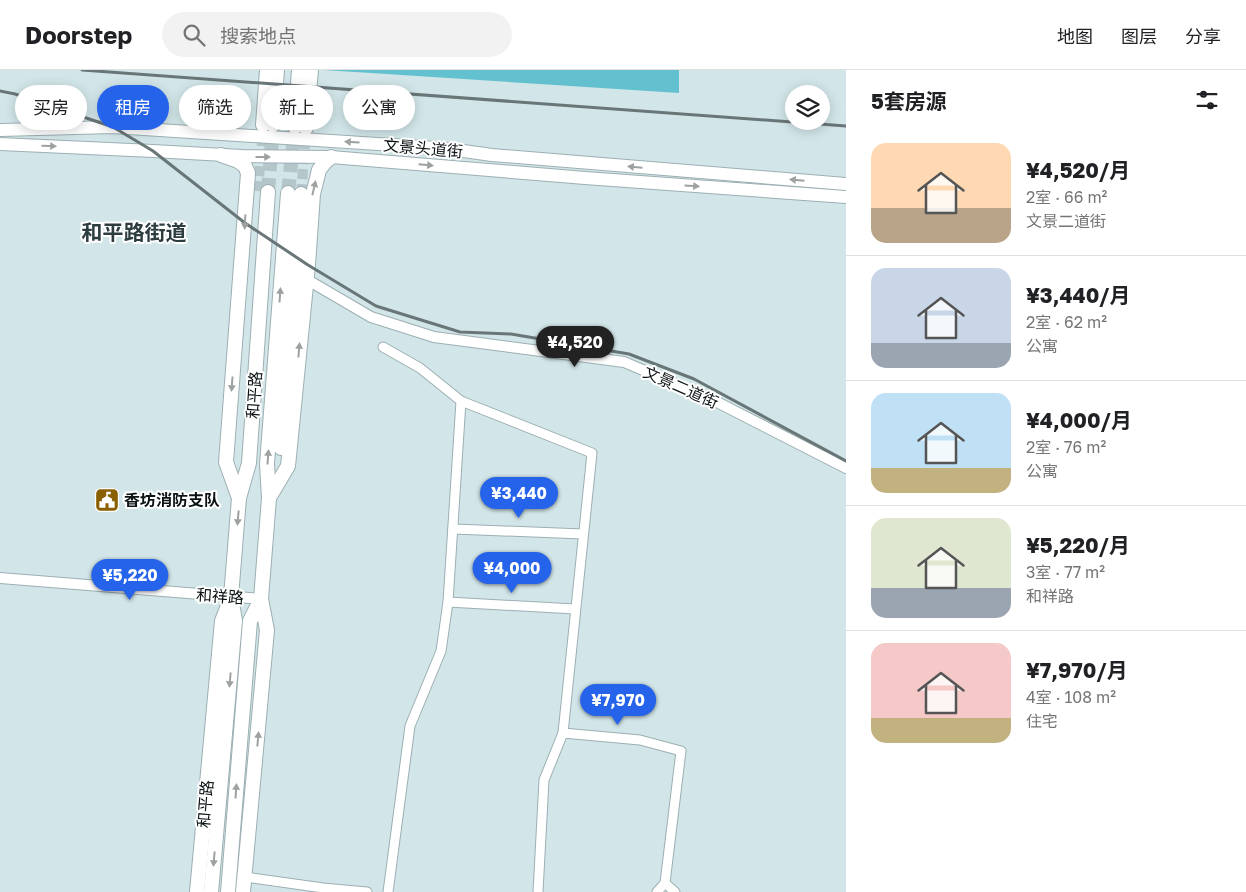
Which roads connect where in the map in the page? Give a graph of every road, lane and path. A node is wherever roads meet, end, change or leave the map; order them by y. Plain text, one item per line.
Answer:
1 (267, 70) edge
2 (277, 70) edge
3 (299, 70) edge
4 (311, 70) edge
5 (0, 130) edge
6 (0, 144) edge
7 (221, 155) junction
8 (331, 157) junction
9 (846, 184) edge
10 (263, 191) tunnel mouth
11 (294, 193) tunnel mouth
12 (846, 197) edge
13 (306, 280) junction
14 (383, 347) dead end
15 (461, 401) junction
16 (846, 468) edge
17 (239, 498) junction
18 (269, 498) junction
19 (453, 529) junction
20 (583, 534) junction
21 (0, 578) edge
22 (231, 597) junction
23 (261, 598) junction
24 (448, 602) junction
25 (575, 609) junction
26 (562, 733) junction
27 (245, 877) junction
28 (666, 883) junction
29 (323, 890) edge
30 (197, 892) edge
31 (211, 892) edge
32 (228, 892) edge
33 (244, 892) edge
34 (367, 892) edge
35 (388, 892) edge
36 (538, 892) edge
37 (657, 892) edge
38 (675, 892) edge

1 - 2 main road
3 - 4 main road
9 -> 5 main road, 文景头道街
6 -> 7 main road, 文景头道街
7 -> 8 main road, 文景头道街
7 -> 17 main road
8 -> 12 main road, 文景头道街
13 -> 8 main road
10 - 17 main road, 和平路
18 -> 11 main road
13 - 16 street, 文景二道街
18 -> 13 main road
14 - 15 street
15 - 19 street
15 - 20 street
17 -> 22 main road, 和平路
18 - 23 main road, 和平路
19 - 20 street
19 - 24 street
20 - 25 street
21 - 22 street, 和祥路
22 - 23 street, 和祥路
22 - 30 main road, 和平路
22 -> 31 main road, 和平路
27 -> 23 main road, 和平路
32 -> 23 main road, 和平路
24 - 25 street
24 - 35 street
25 - 26 street
26 - 28 street
26 - 36 street
27 - 29 street
27 - 33 main road, 和平路
28 - 37 street
28 - 38 street
29 - 34 street

